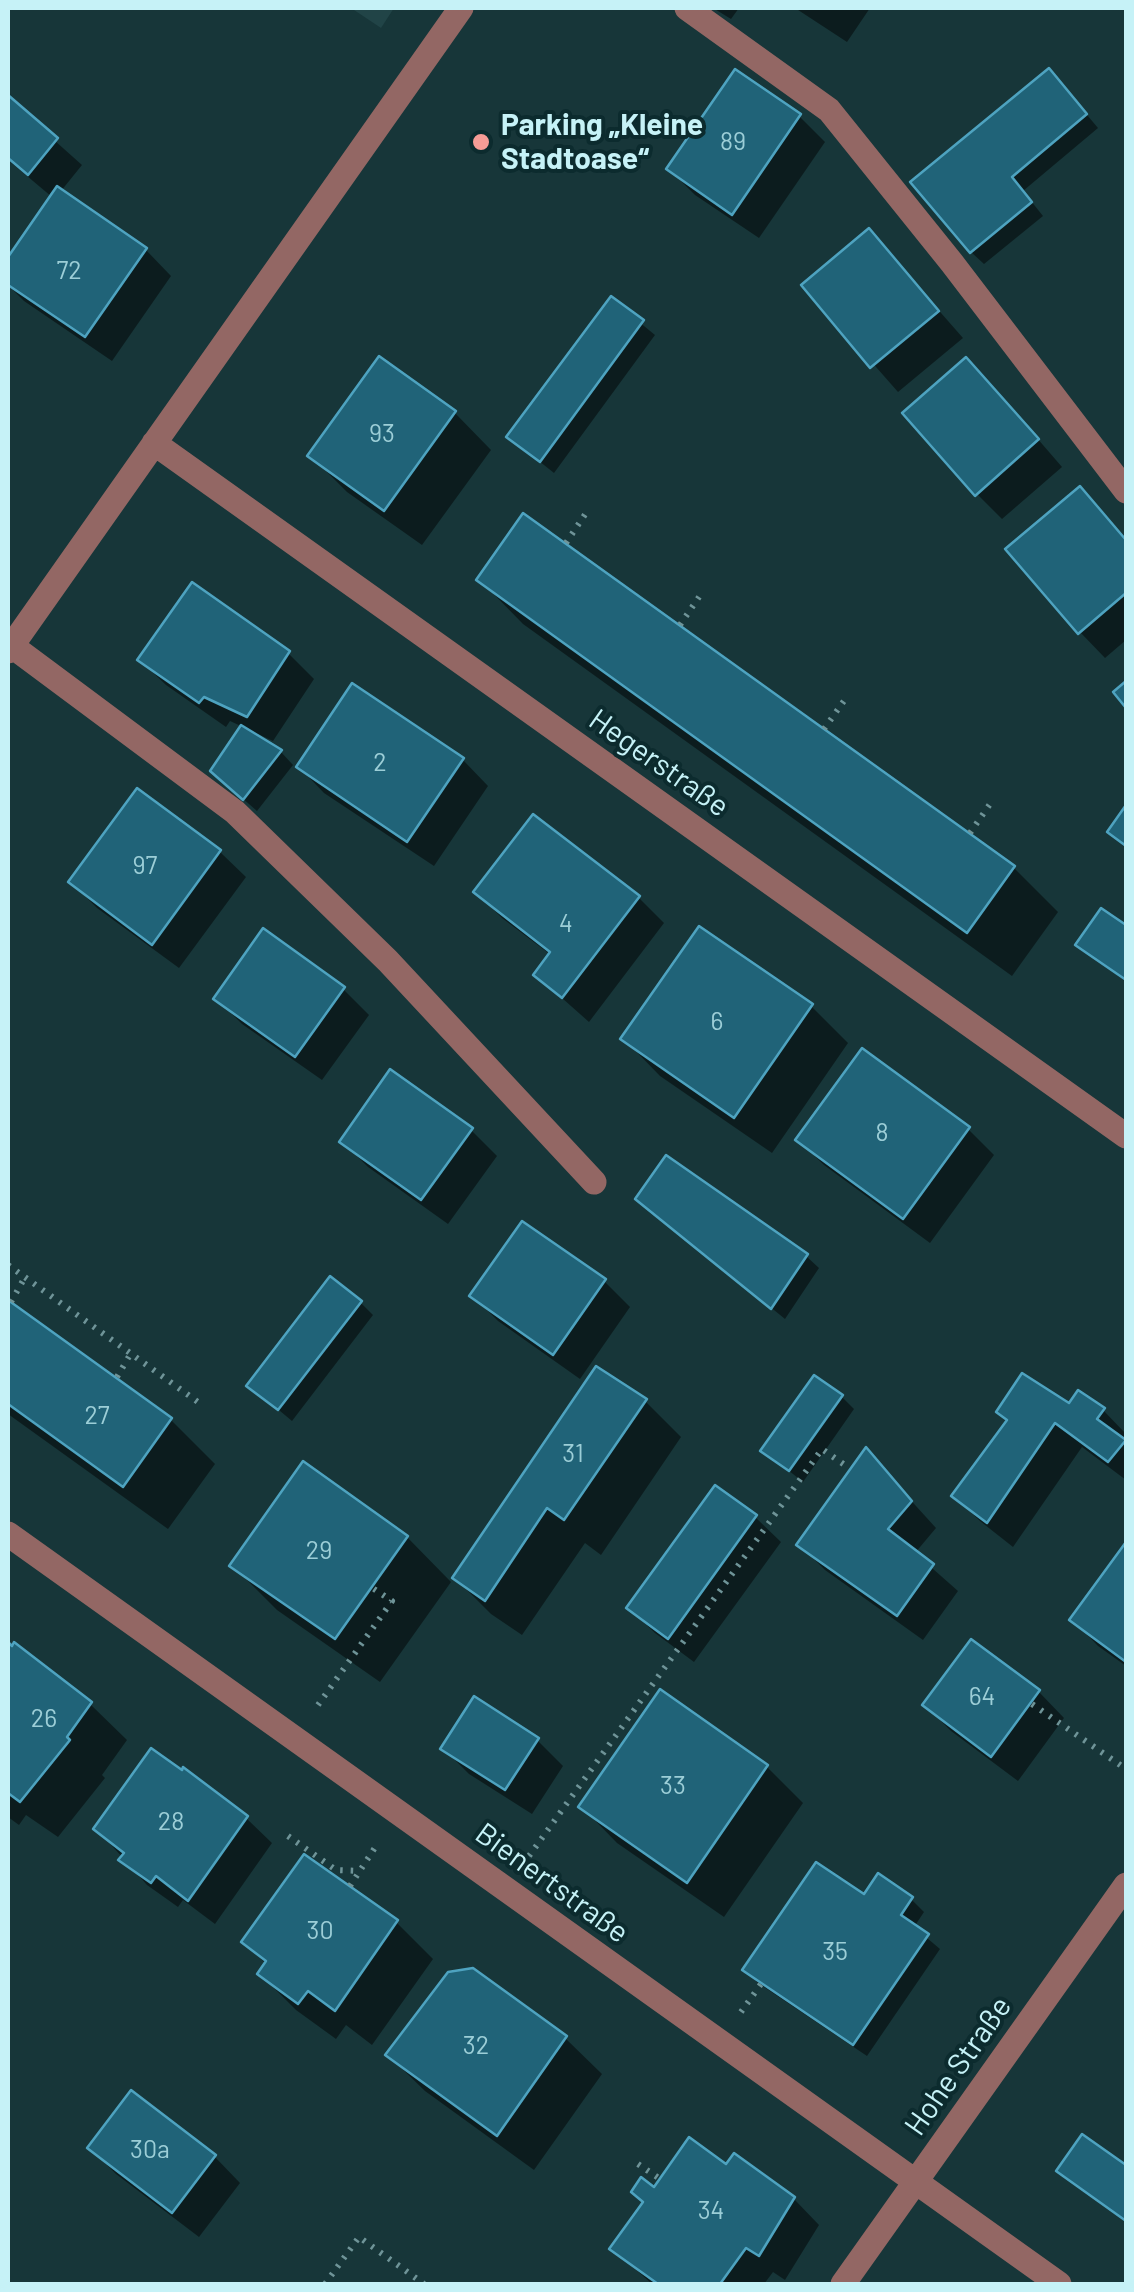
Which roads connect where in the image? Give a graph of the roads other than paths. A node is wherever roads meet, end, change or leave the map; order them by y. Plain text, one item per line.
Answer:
1 (461, 8) edge
2 (687, 8) edge
3 (154, 443) junction
4 (1126, 491) edge
5 (10, 648) edge
6 (1126, 1136) edge
7 (594, 1182) dead end
8 (8, 1534) edge
9 (1126, 1885) edge
10 (916, 2182) junction
11 (842, 2284) edge
12 (1059, 2284) edge

1 - 3 street
2 - 4 street
3 - 5 street
3 - 6 street, Hegerstraße
5 - 7 street
8 - 10 street, Bienertstraße
9 - 10 street, Hohe Straße
10 - 11 street, Hohe Straße
10 - 12 street, Bienertstraße

